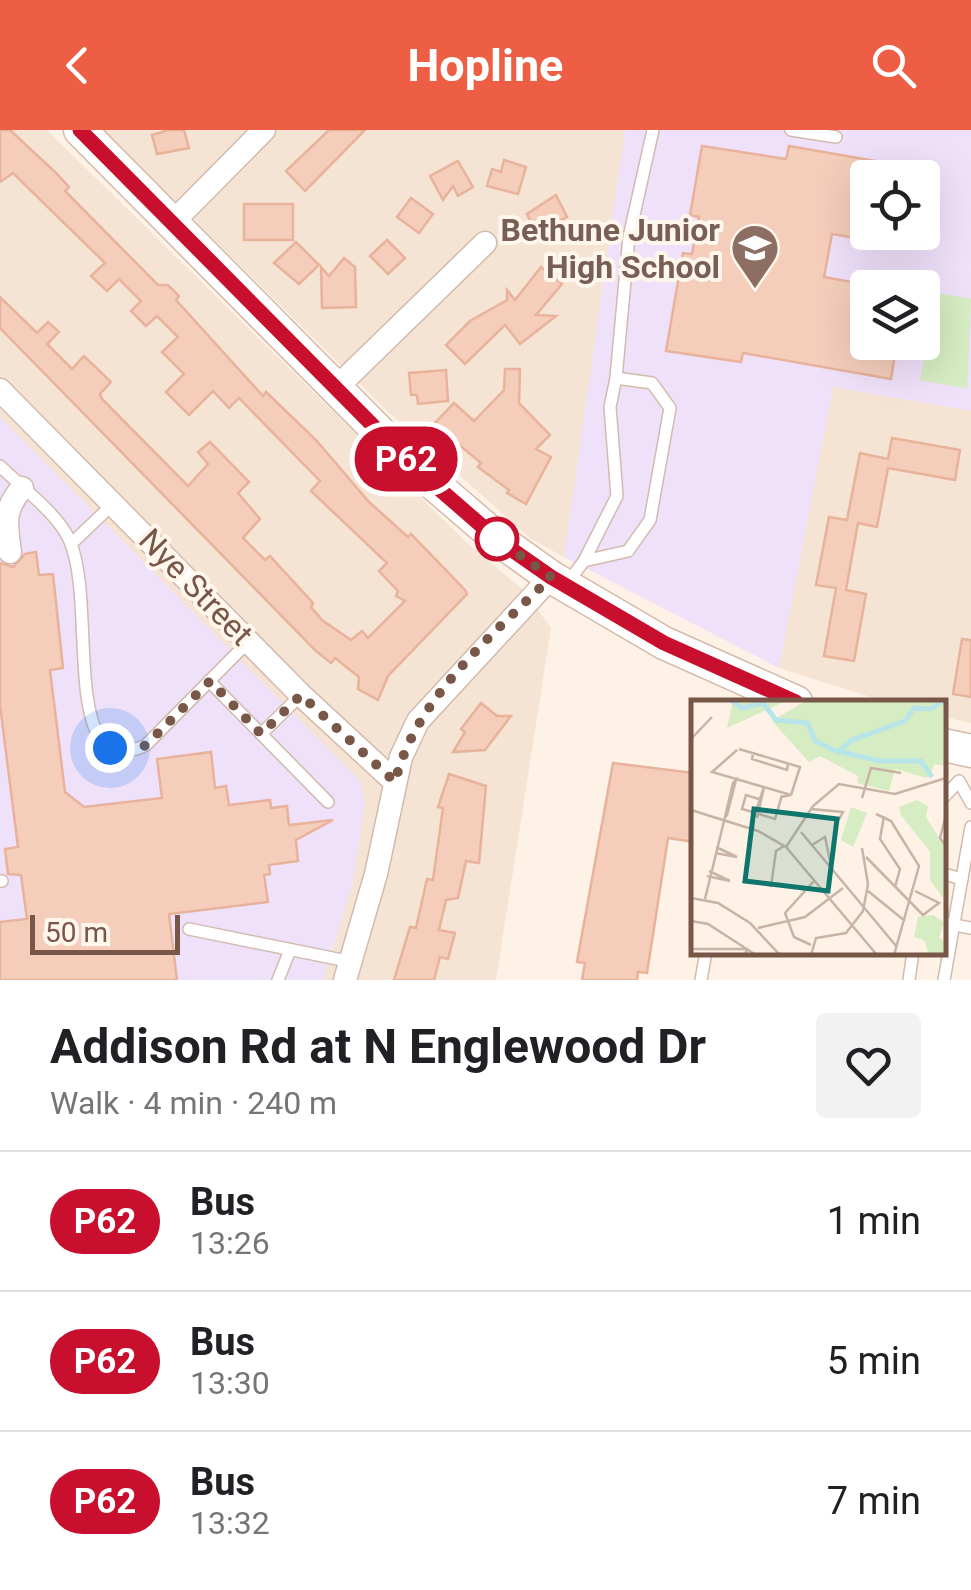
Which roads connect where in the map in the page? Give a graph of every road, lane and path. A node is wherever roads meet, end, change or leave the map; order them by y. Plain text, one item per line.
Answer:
1 (80, 130) edge
2 (264, 130) edge
3 (654, 130) edge
4 (792, 130) edge
5 (836, 137) dead end
6 (172, 223) junction
7 (485, 243) dead end
8 (616, 378) junction
9 (336, 388) junction
10 (0, 390) edge
11 (0, 466) edge
12 (22, 488) junction
13 (114, 504) junction
14 (71, 544) junction
15 (10, 552) dead end
16 (567, 575) junction
17 (249, 641) junction
18 (210, 681) junction
19 (301, 695) junction
20 (792, 700) edge
21 (261, 734) junction
22 (960, 756) edge
23 (395, 782) junction
24 (946, 792) edge
25 (328, 802) dead end
26 (971, 803) edge
27 (971, 827) edge
28 (946, 875) edge
29 (962, 879) junction
30 (948, 924) edge
31 (971, 928) edge
32 (188, 929) dead end
33 (290, 950) junction
34 (946, 952) edge
35 (705, 955) edge
36 (912, 955) edge
37 (946, 955) edge
38 (349, 971) edge
39 (278, 980) edge
40 (701, 980) edge
41 (908, 980) edge
42 (944, 980) edge

1 - 6 street
2 - 6 street
3 - 8 lane
4 - 5 lane
6 - 9 street
7 - 9 street
8 - 16 lane
8 - 16 lane
9 - 16 street
10 - 13 street, Nye Street
11 - 12 lane
12 - 14 lane
12 - 15 street
13 - 14 lane
13 - 17 street, Nye Street
14 - 18 lane
16 - 20 street
16 - 23 street
17 - 18 lane
17 - 19 street, Nye Street
18 - 21 lane
19 - 21 lane
19 - 23 street, Nye Street
21 - 25 lane
22 - 24 lane
22 - 26 lane
23 - 38 street
27 - 29 lane
28 - 29 lane
29 - 30 lane
30 - 31 lane
30 - 34 lane
32 - 33 lane
33 - 38 lane
33 - 39 lane
35 - 40 lane
36 - 41 lane
37 - 42 lane

